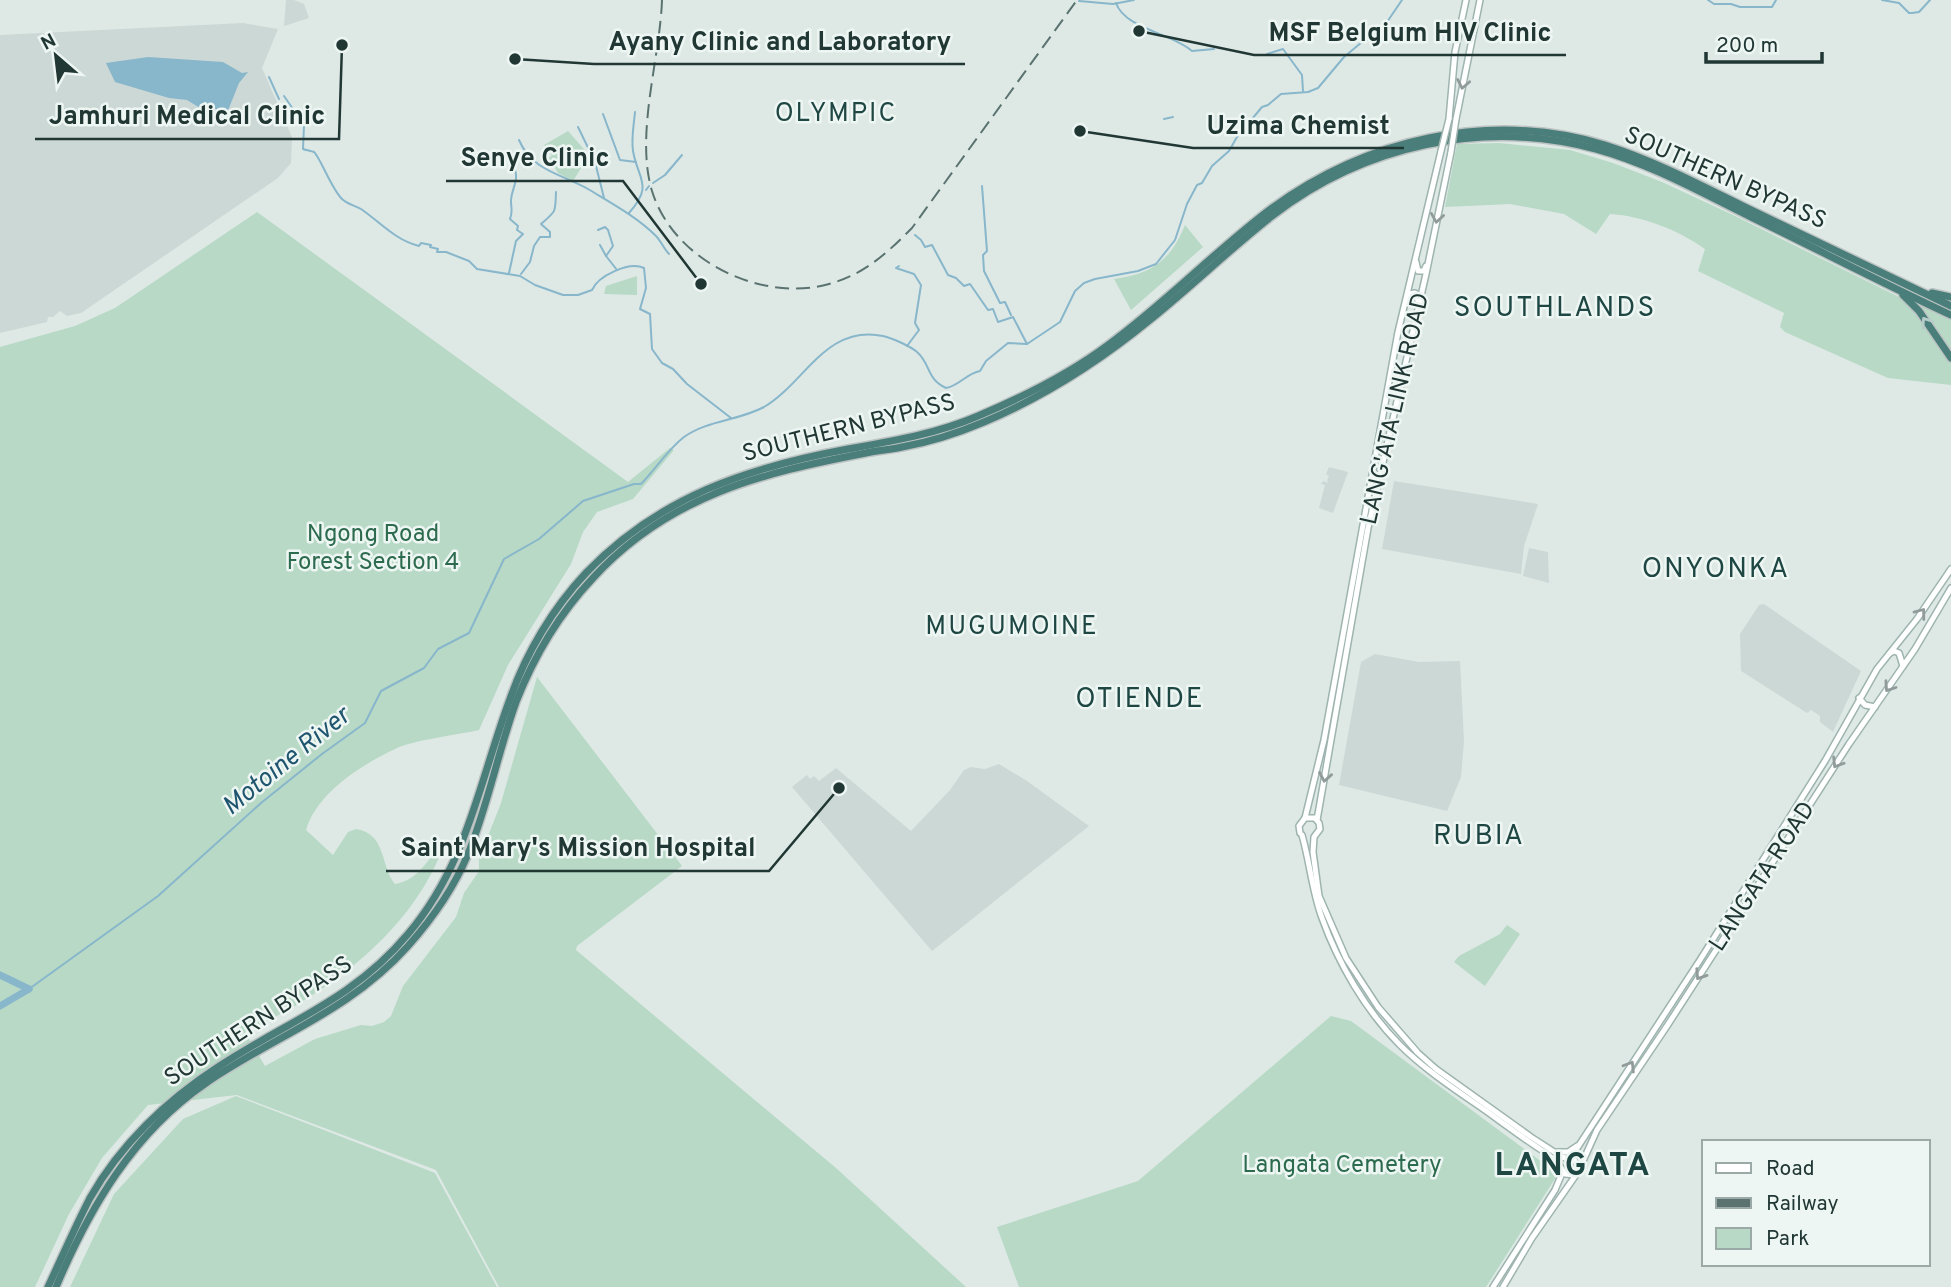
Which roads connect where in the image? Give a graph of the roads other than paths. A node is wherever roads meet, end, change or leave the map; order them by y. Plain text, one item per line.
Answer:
1 (1467, 0) edge
2 (1479, 2) edge
3 (1452, 119) junction
4 (1419, 244) junction
5 (1432, 247) junction
6 (1898, 285) junction
7 (1951, 297) edge
8 (1404, 304) junction
9 (1951, 306) edge
10 (1951, 315) edge
11 (1416, 316) junction
12 (1951, 358) edge
13 (927, 437) junction
14 (1951, 569) edge
15 (1951, 588) edge
16 (1887, 654) junction
17 (1903, 666) junction
18 (1859, 698) junction
19 (1875, 707) junction
20 (1792, 813) junction
21 (1305, 818) junction
22 (1802, 819) junction
23 (1317, 820) junction
24 (1301, 834) junction
25 (1314, 837) junction
26 (1659, 1021) junction
27 (1667, 1026) junction
28 (1580, 1144) junction
29 (1555, 1152) junction
30 (1569, 1159) junction
31 (1561, 1168) junction
32 (1577, 1172) junction
33 (48, 1287) edge
34 (56, 1287) edge
35 (1493, 1287) edge
36 (1503, 1287) edge

1 - 3 main road, LANG'ATA LINK ROAD
2 -> 3 main road, LANG'ATA LINK ROAD
3 - 4 main road, LANG'ATA LINK ROAD, bridge
3 -> 5 main road, LANG'ATA LINK ROAD, bridge
4 - 5 main road
4 - 8 main road, LANG'ATA LINK ROAD
5 - 11 main road, LANG'ATA LINK ROAD
6 - 7 highway
6 - 9 highway, SOUTHERN BYPASS
6 - 10 highway, SOUTHERN BYPASS
12 -> 6 highway
6 - 13 highway, SOUTHERN BYPASS
8 - 11 main road
8 - 21 main road, LANG'ATA LINK ROAD
11 -> 23 main road, LANG'ATA LINK ROAD
13 - 33 highway, SOUTHERN BYPASS
13 - 34 highway, SOUTHERN BYPASS
16 -> 14 main road, LANGATA ROAD
15 - 17 main road, LANGATA ROAD
16 - 17 main road
16 - 18 main road, LANGATA ROAD
17 -> 19 main road, LANGATA ROAD
18 - 19 main road
18 - 20 main road, LANGATA ROAD
19 -> 22 main road, LANGATA ROAD
20 - 22 main road
20 - 26 main road, LANGATA ROAD
21 - 23 main road
21 - 24 main road
22 -> 27 main road, LANGATA ROAD
23 - 25 main road
24 - 25 main road
24 - 31 main road
25 - 29 main road
26 - 27 main road
28 -> 26 main road, LANGATA ROAD
27 - 32 main road, LANGATA ROAD
28 - 29 main road
28 - 30 main road, LANGATA ROAD
29 - 30 main road
30 - 31 main road
30 - 32 main road
31 - 32 main road
31 - 35 main road
32 - 36 main road, LANGATA ROAD

